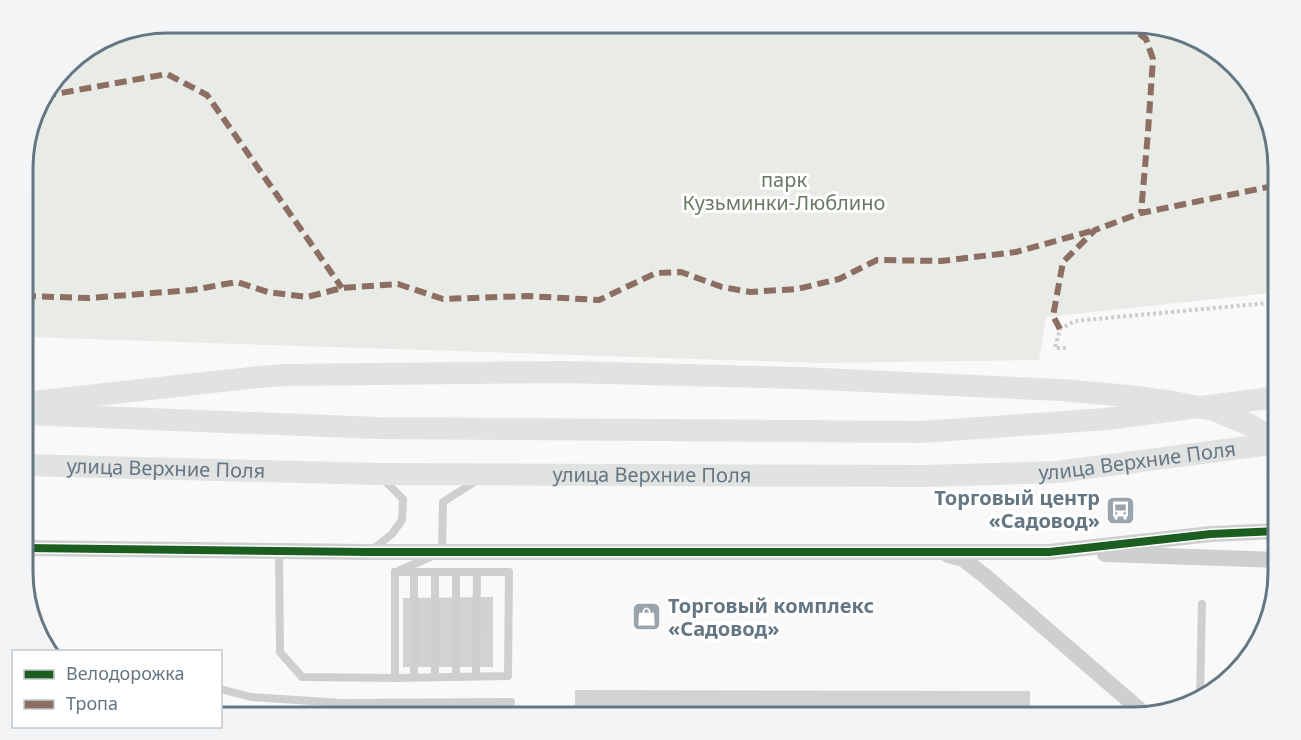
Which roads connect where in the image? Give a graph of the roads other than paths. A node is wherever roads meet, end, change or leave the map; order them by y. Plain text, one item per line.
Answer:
1 (1268, 398) edge
2 (33, 402) edge
3 (33, 414) edge
4 (1268, 436) edge
5 (1268, 443) edge
6 (33, 465) edge
7 (378, 474) junction
8 (483, 476) junction
9 (1268, 531) edge
10 (33, 548) edge
11 (279, 550) junction
12 (369, 552) junction
13 (442, 552) junction
14 (933, 552) junction
15 (1049, 552) junction
16 (1268, 560) edge
17 (395, 572) junction
18 (414, 572) junction
19 (435, 572) junction
20 (456, 572) junction
21 (477, 572) junction
22 (1202, 604) dead end
23 (476, 676) junction
24 (414, 677) junction
25 (435, 677) junction
26 (456, 677) junction
27 (395, 678) junction
28 (222, 689) edge
29 (1200, 689) edge
30 (511, 702) dead end
31 (1137, 707) edge

1 - 3 main road
2 - 4 main road
5 - 8 main road, улица Верхние Поля
6 - 7 main road, улица Верхние Поля
7 - 8 main road, улица Верхние Поля
7 - 12 lane
8 - 13 lane
9 - 15 street
10 - 11 street
11 - 12 street
11 - 27 lane
12 - 13 street
13 - 14 street
13 - 17 lane
14 - 15 street
14 - 31 street
15 - 16 street
17 - 18 lane
17 - 27 lane
18 - 19 lane
18 - 24 lane
19 - 20 lane
19 - 25 lane
20 - 21 lane
20 - 26 lane
21 - 23 lane
21 - 23 lane
22 - 29 lane
23 - 26 lane
24 - 25 lane
24 - 27 lane
25 - 26 lane
28 - 30 lane

